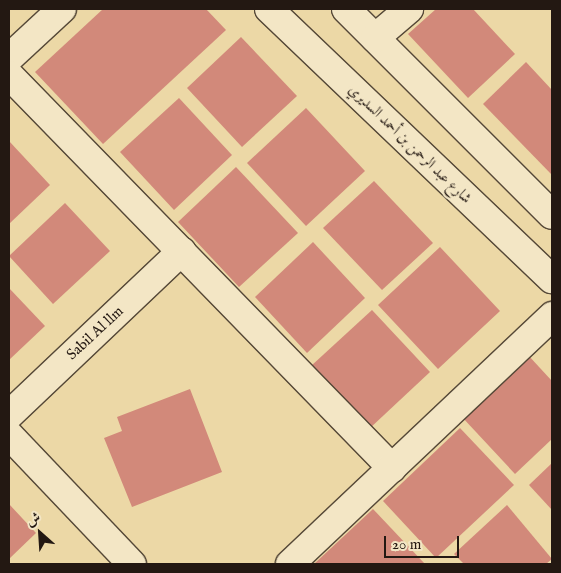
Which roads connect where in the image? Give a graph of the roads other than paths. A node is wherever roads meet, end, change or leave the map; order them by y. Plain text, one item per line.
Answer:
1 (62, 9) edge
2 (268, 9) edge
3 (346, 9) edge
4 (409, 9) edge
5 (375, 38) junction
6 (9, 58) edge
7 (9, 75) edge
8 (552, 215) edge
9 (182, 251) junction
10 (552, 279) edge
11 (552, 316) edge
12 (9, 414) edge
13 (9, 435) edge
14 (392, 468) junction
15 (132, 564) edge
16 (290, 564) edge

1 - 6 street
2 - 10 street, شارع عبد الرحمن بن أحمد السديري
3 - 5 street
4 - 5 street
5 - 8 street
7 - 9 street
9 - 12 street, Sabil Al llm
9 - 14 street
11 - 14 street
13 - 15 street
14 - 16 street

